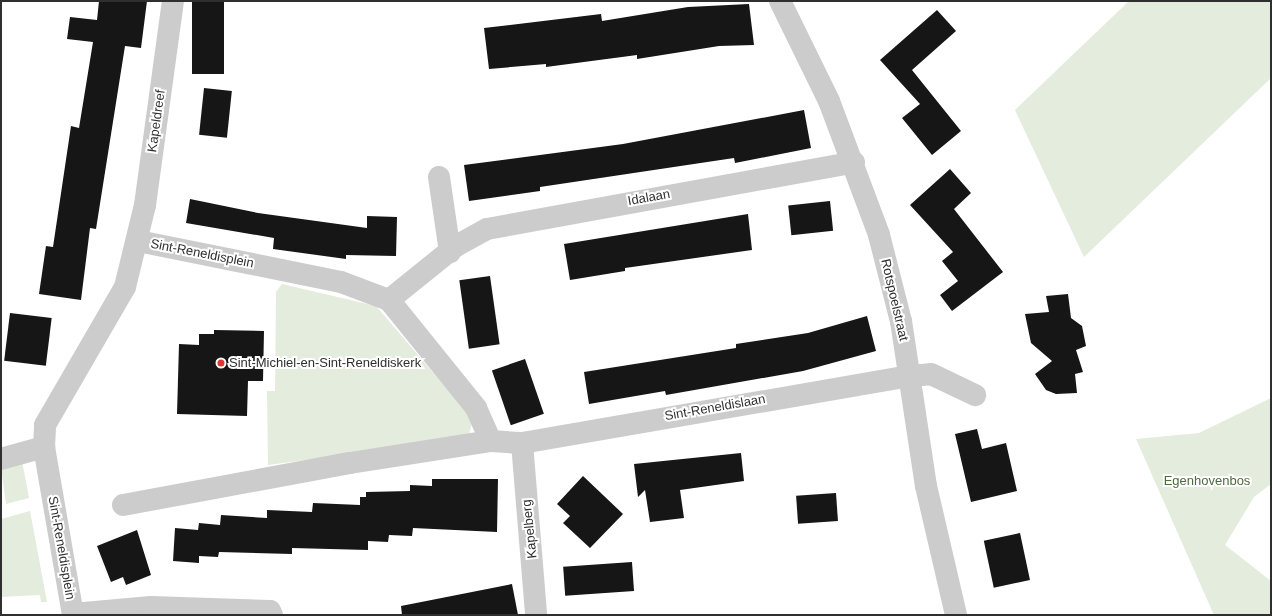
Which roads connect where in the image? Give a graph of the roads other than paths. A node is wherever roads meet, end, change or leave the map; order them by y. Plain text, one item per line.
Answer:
1 (173, 1) edge
2 (780, 1) edge
3 (854, 162) junction
4 (439, 177) dead end
5 (138, 241) junction
6 (450, 252) junction
7 (389, 300) junction
8 (910, 376) junction
9 (975, 395) dead end
10 (491, 441) junction
11 (522, 443) junction
12 (44, 447) junction
13 (1, 459) edge
14 (123, 505) dead end
15 (73, 614) edge
16 (272, 615) edge
17 (536, 615) edge
18 (956, 615) edge

1 - 5 street, Kapeldreef
2 - 3 street, Rotspoelstraat
3 - 6 street, Idalaan
3 - 8 street, Rotspoelstraat
4 - 6 street
5 - 7 street, Sint-Reneldisplein
5 - 12 street, Sint-Reneldisplein
6 - 7 street, Idalaan
7 - 10 street
8 - 9 street, Sint-Reneldislaan
8 - 11 street, Sint-Reneldislaan
8 - 18 street, Rotspoelstraat
10 - 11 street
10 - 14 street
11 - 17 street, Kapelberg
12 - 13 street
12 - 15 street, Sint-Reneldisplein
15 - 16 street

